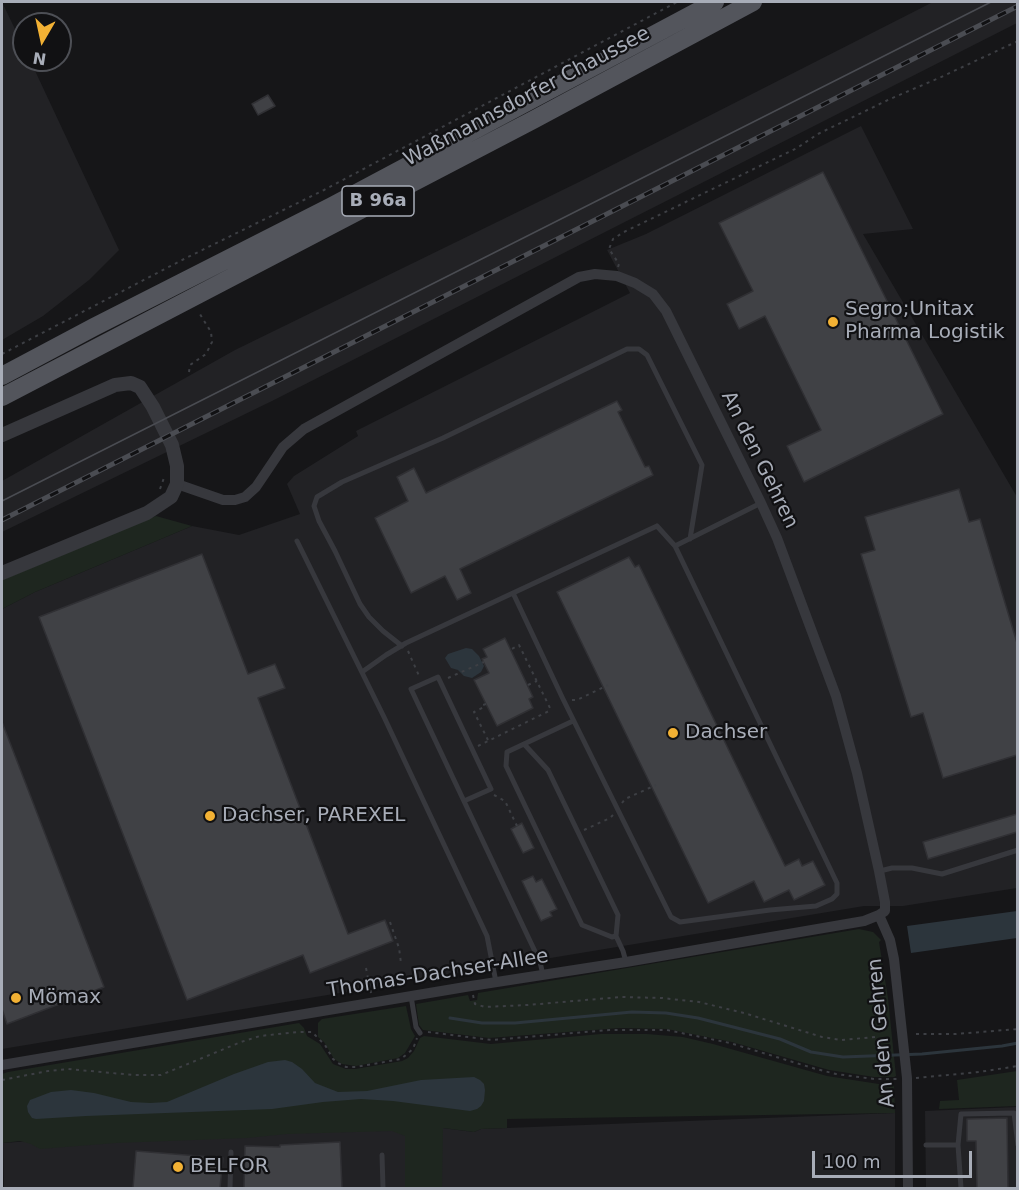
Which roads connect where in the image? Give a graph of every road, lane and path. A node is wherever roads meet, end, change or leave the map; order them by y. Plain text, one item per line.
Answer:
1 (677, 2) edge
2 (715, 2) edge
3 (753, 2) edge
4 (1017, 41) edge
5 (617, 276) junction
6 (191, 298) junction
7 (2, 354) edge
8 (189, 372) dead end
9 (2, 376) edge
10 (2, 398) edge
11 (2, 435) edge
12 (177, 484) junction
13 (761, 503) junction
14 (690, 539) junction
15 (297, 541) dead end
16 (675, 546) junction
17 (2, 573) edge
18 (513, 593) junction
19 (404, 645) junction
20 (510, 650) dead end
21 (484, 662) dead end
22 (362, 672) junction
23 (449, 678) dead end
24 (537, 681) junction
25 (423, 684) junction
26 (528, 685) dead end
27 (608, 685) dead end
28 (563, 699) junction
29 (546, 700) junction
30 (486, 704) dead end
31 (573, 721) junction
32 (488, 741) junction
33 (524, 744) junction
34 (472, 749) junction
35 (486, 791) junction
36 (464, 801) junction
37 (517, 826) dead end
38 (1017, 850) edge
39 (879, 871) junction
40 (879, 915) junction
41 (390, 922) dead end
42 (616, 936) junction
43 (626, 962) junction
44 (401, 963) dead end
45 (366, 968) dead end
46 (543, 975) junction
47 (496, 982) junction
48 (371, 993) dead end
49 (411, 996) junction
50 (474, 999) dead end
51 (1017, 1029) edge
52 (420, 1033) junction
53 (916, 1034) dead end
54 (876, 1037) dead end
55 (2, 1065) edge
56 (1017, 1066) edge
57 (906, 1075) junction
58 (922, 1077) dead end
59 (2, 1080) edge
60 (926, 1145) dead end
61 (958, 1145) junction
62 (1017, 1145) edge
63 (231, 1152) dead end
64 (382, 1155) dead end
65 (230, 1188) edge
66 (382, 1188) edge
67 (908, 1188) edge
68 (961, 1188) edge

1 - 7 path
2 - 9 main road, Waßmannsdorfer Chaussee / B 96a
3 - 6 main road, Waßmannsdorfer Chaussee / B 96a
4 - 5 path
5 - 12 street, An den Gehren
5 - 13 street, An den Gehren
6 - 8 path
6 - 10 main road, Waßmannsdorfer Chaussee / B 96a
11 - 12 street
12 - 17 street
13 - 14 lane
13 - 39 street, An den Gehren
14 - 16 lane
14 - 19 lane
15 - 22 lane
16 - 18 lane
16 - 31 lane
18 - 19 lane
18 - 28 lane
19 - 22 lane
19 - 25 path
20 - 24 path
21 - 23 path
22 - 47 lane
24 - 26 path
24 - 29 path
25 - 34 lane
25 - 36 lane
27 - 28 path
28 - 29 path
28 - 31 lane
29 - 32 path
30 - 32 path
31 - 33 lane
32 - 34 path
33 - 42 lane
33 - 42 lane
34 - 35 lane
35 - 36 lane
35 - 37 path
36 - 46 lane
38 - 39 lane
39 - 40 street, An den Gehren
40 - 43 street, Thomas-Dachser-Allee
40 - 57 street, An den Gehren
41 - 44 path
42 - 43 lane
43 - 46 street, Thomas-Dachser-Allee
45 - 48 path
46 - 47 street, Thomas-Dachser-Allee
47 - 49 street, Thomas-Dachser-Allee
49 - 52 lane
49 - 55 street, Thomas-Dachser-Allee
50 - 54 path
51 - 53 path
52 - 57 path
52 - 59 path
56 - 58 path
57 - 67 street, An den Gehren
60 - 61 lane
61 - 62 lane
61 - 68 lane
63 - 65 lane
64 - 66 lane

